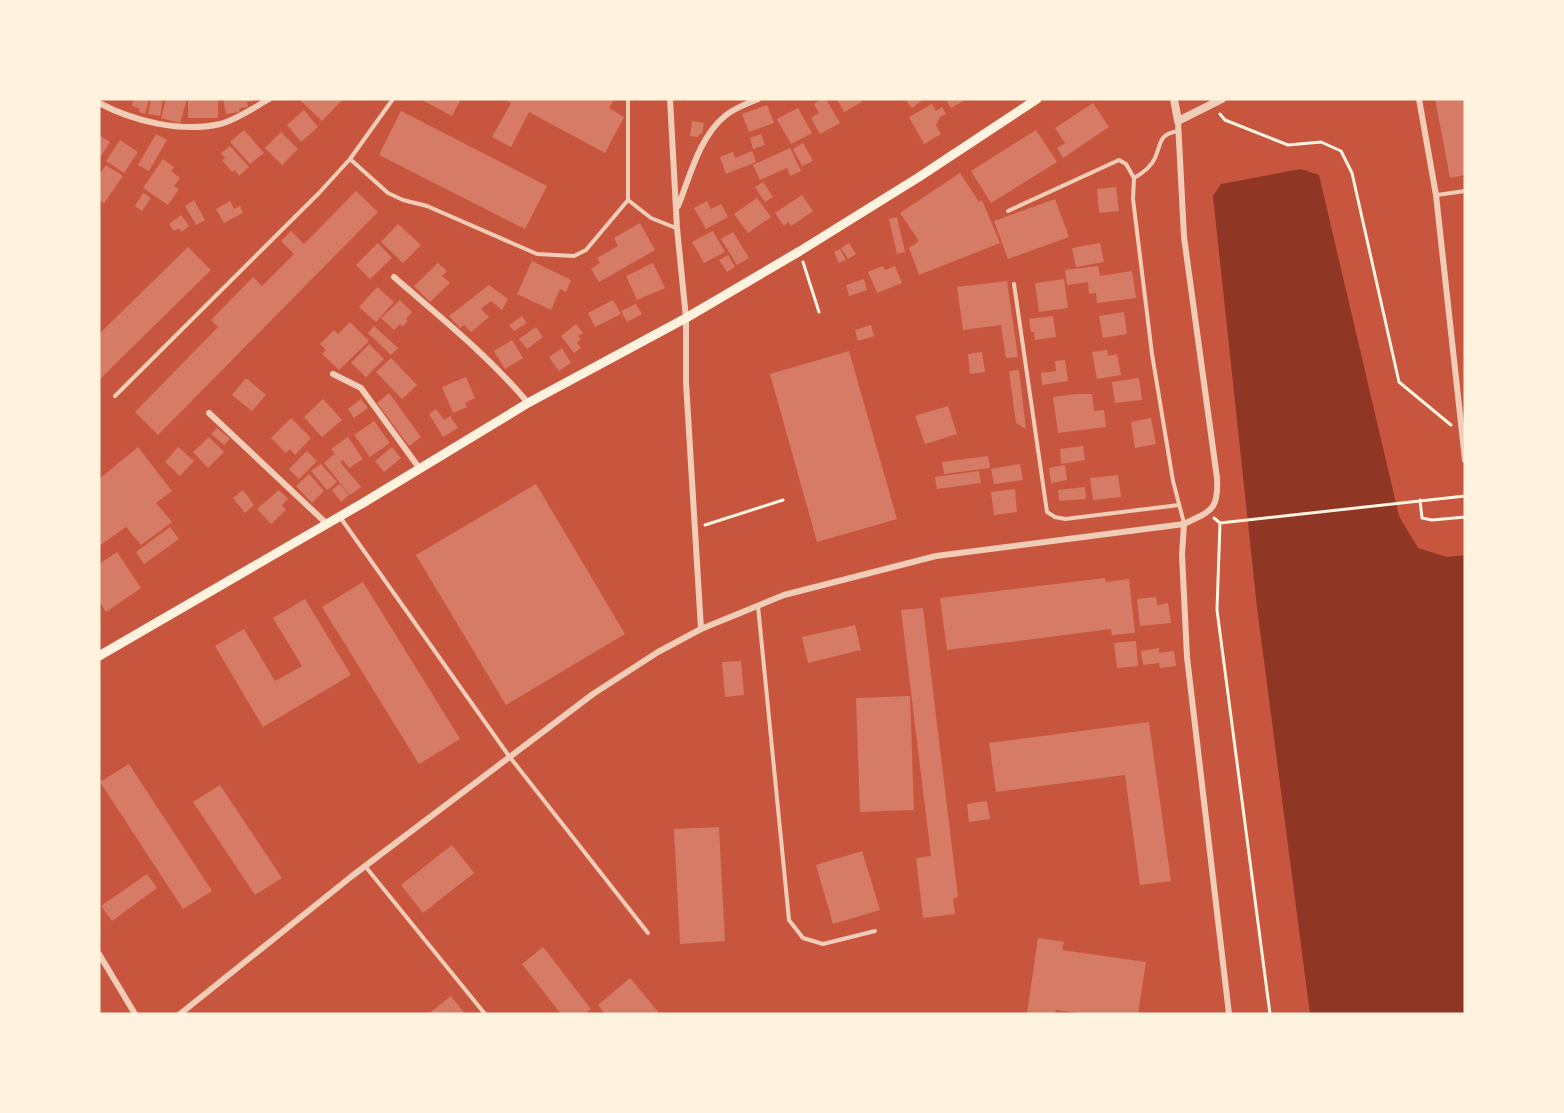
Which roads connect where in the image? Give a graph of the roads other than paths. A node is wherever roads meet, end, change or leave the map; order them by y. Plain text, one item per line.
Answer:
1 (269, 99) edge
2 (393, 99) edge
3 (628, 99) edge
4 (670, 99) edge
5 (758, 99) edge
6 (1036, 99) edge
7 (1174, 99) edge
8 (1222, 99) edge
9 (1419, 99) edge
10 (99, 103) edge
11 (1179, 121) junction
12 (1179, 131) junction
13 (350, 159) junction
14 (1134, 178) junction
15 (1465, 192) edge
16 (1436, 195) junction
17 (628, 200) junction
18 (677, 208) junction
19 (1008, 211) dead end
20 (677, 228) junction
21 (394, 277) dead end
22 (1014, 284) dead end
23 (686, 318) junction
24 (333, 374) dead end
25 (115, 396) dead end
26 (528, 403) junction
27 (209, 413) dead end
28 (1465, 460) edge
29 (420, 469) junction
30 (1179, 505) junction
31 (340, 517) junction
32 (327, 524) junction
33 (1184, 524) junction
34 (758, 606) junction
35 (700, 629) junction
36 (99, 656) edge
37 (509, 756) junction
38 (365, 866) junction
39 (875, 931) dead end
40 (648, 933) dead end
41 (99, 954) edge
42 (135, 1014) edge
43 (180, 1014) edge
44 (484, 1014) edge
45 (1229, 1014) edge

1 - 10 street
2 - 13 lane
3 - 17 lane
4 - 18 street
5 - 18 street
6 - 23 main road
7 - 11 street
8 - 11 street
9 - 16 street
11 - 12 street
12 - 14 lane
12 - 33 street
13 - 17 lane
13 - 25 lane
14 - 19 lane
14 - 30 lane
15 - 16 lane
16 - 28 street
17 - 20 lane
18 - 20 street
20 - 23 street
21 - 26 street
22 - 30 lane
23 - 26 main road
23 - 35 street
24 - 29 street
26 - 29 main road
27 - 32 street
29 - 31 main road
30 - 33 lane
31 - 32 main road
31 - 37 lane
32 - 36 main road
33 - 34 street
33 - 45 street
34 - 35 street
34 - 39 lane
35 - 37 street
37 - 38 street
37 - 40 lane
38 - 43 street
38 - 44 lane
41 - 42 street

